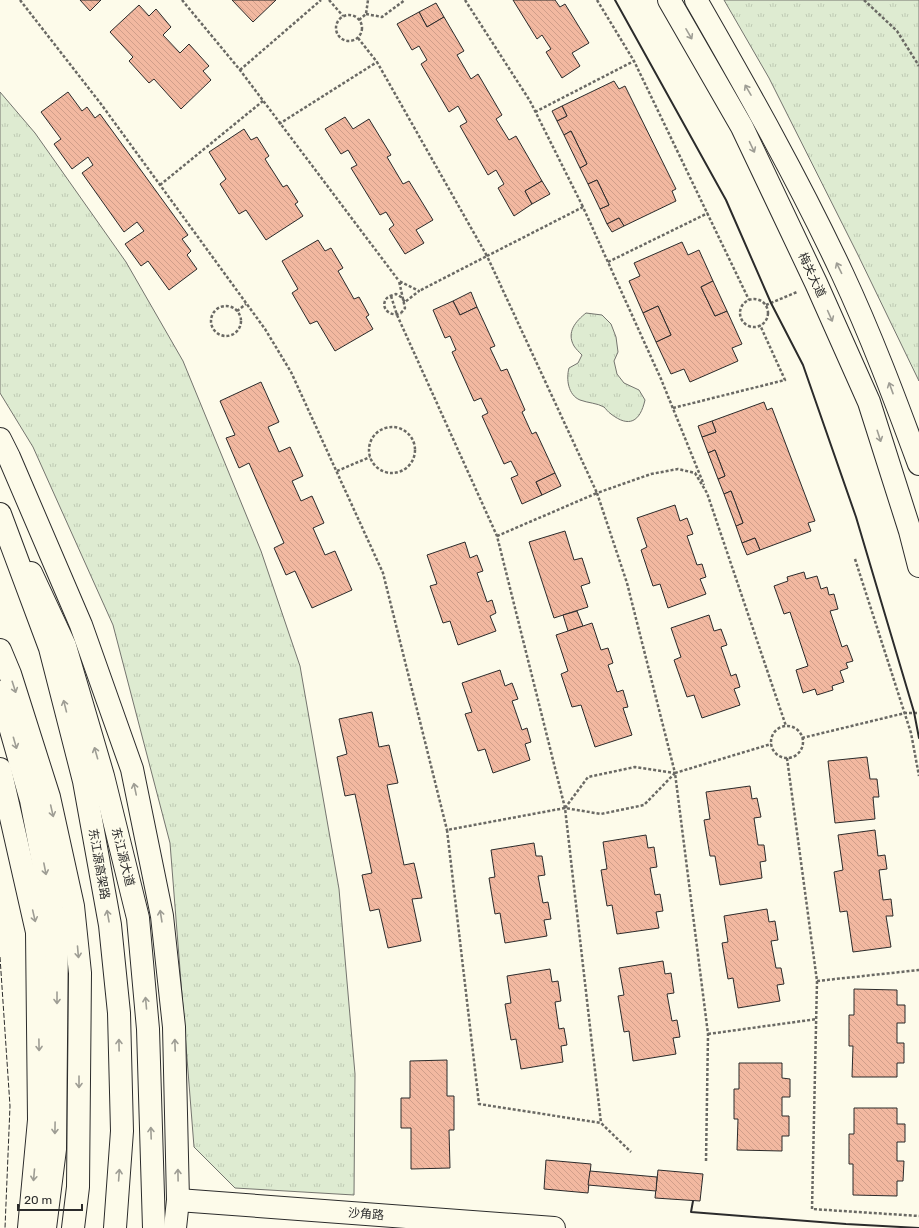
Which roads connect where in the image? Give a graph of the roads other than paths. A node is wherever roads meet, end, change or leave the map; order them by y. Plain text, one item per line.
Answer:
1 (669, 0) edge
2 (696, 0) edge
3 (0, 439) edge
4 (919, 464) edge
5 (0, 506) edge
6 (0, 514) edge
7 (919, 566) edge
8 (0, 650) edge
9 (0, 692) edge
10 (0, 769) edge
11 (178, 1200) junction
12 (30, 1228) edge
13 (45, 1228) edge
14 (73, 1228) edge
15 (116, 1228) edge
16 (154, 1228) edge
17 (175, 1228) edge
18 (554, 1228) edge

1 -> 7 main road, 梅关大道
4 -> 2 main road
11 -> 3 main road
16 -> 5 main road, 东江源大道
15 -> 6 main road, 东江源高架路
8 -> 14 main road
9 -> 13 main road
10 -> 12 main road
11 - 17 main road
11 - 18 main road, 沙角路

